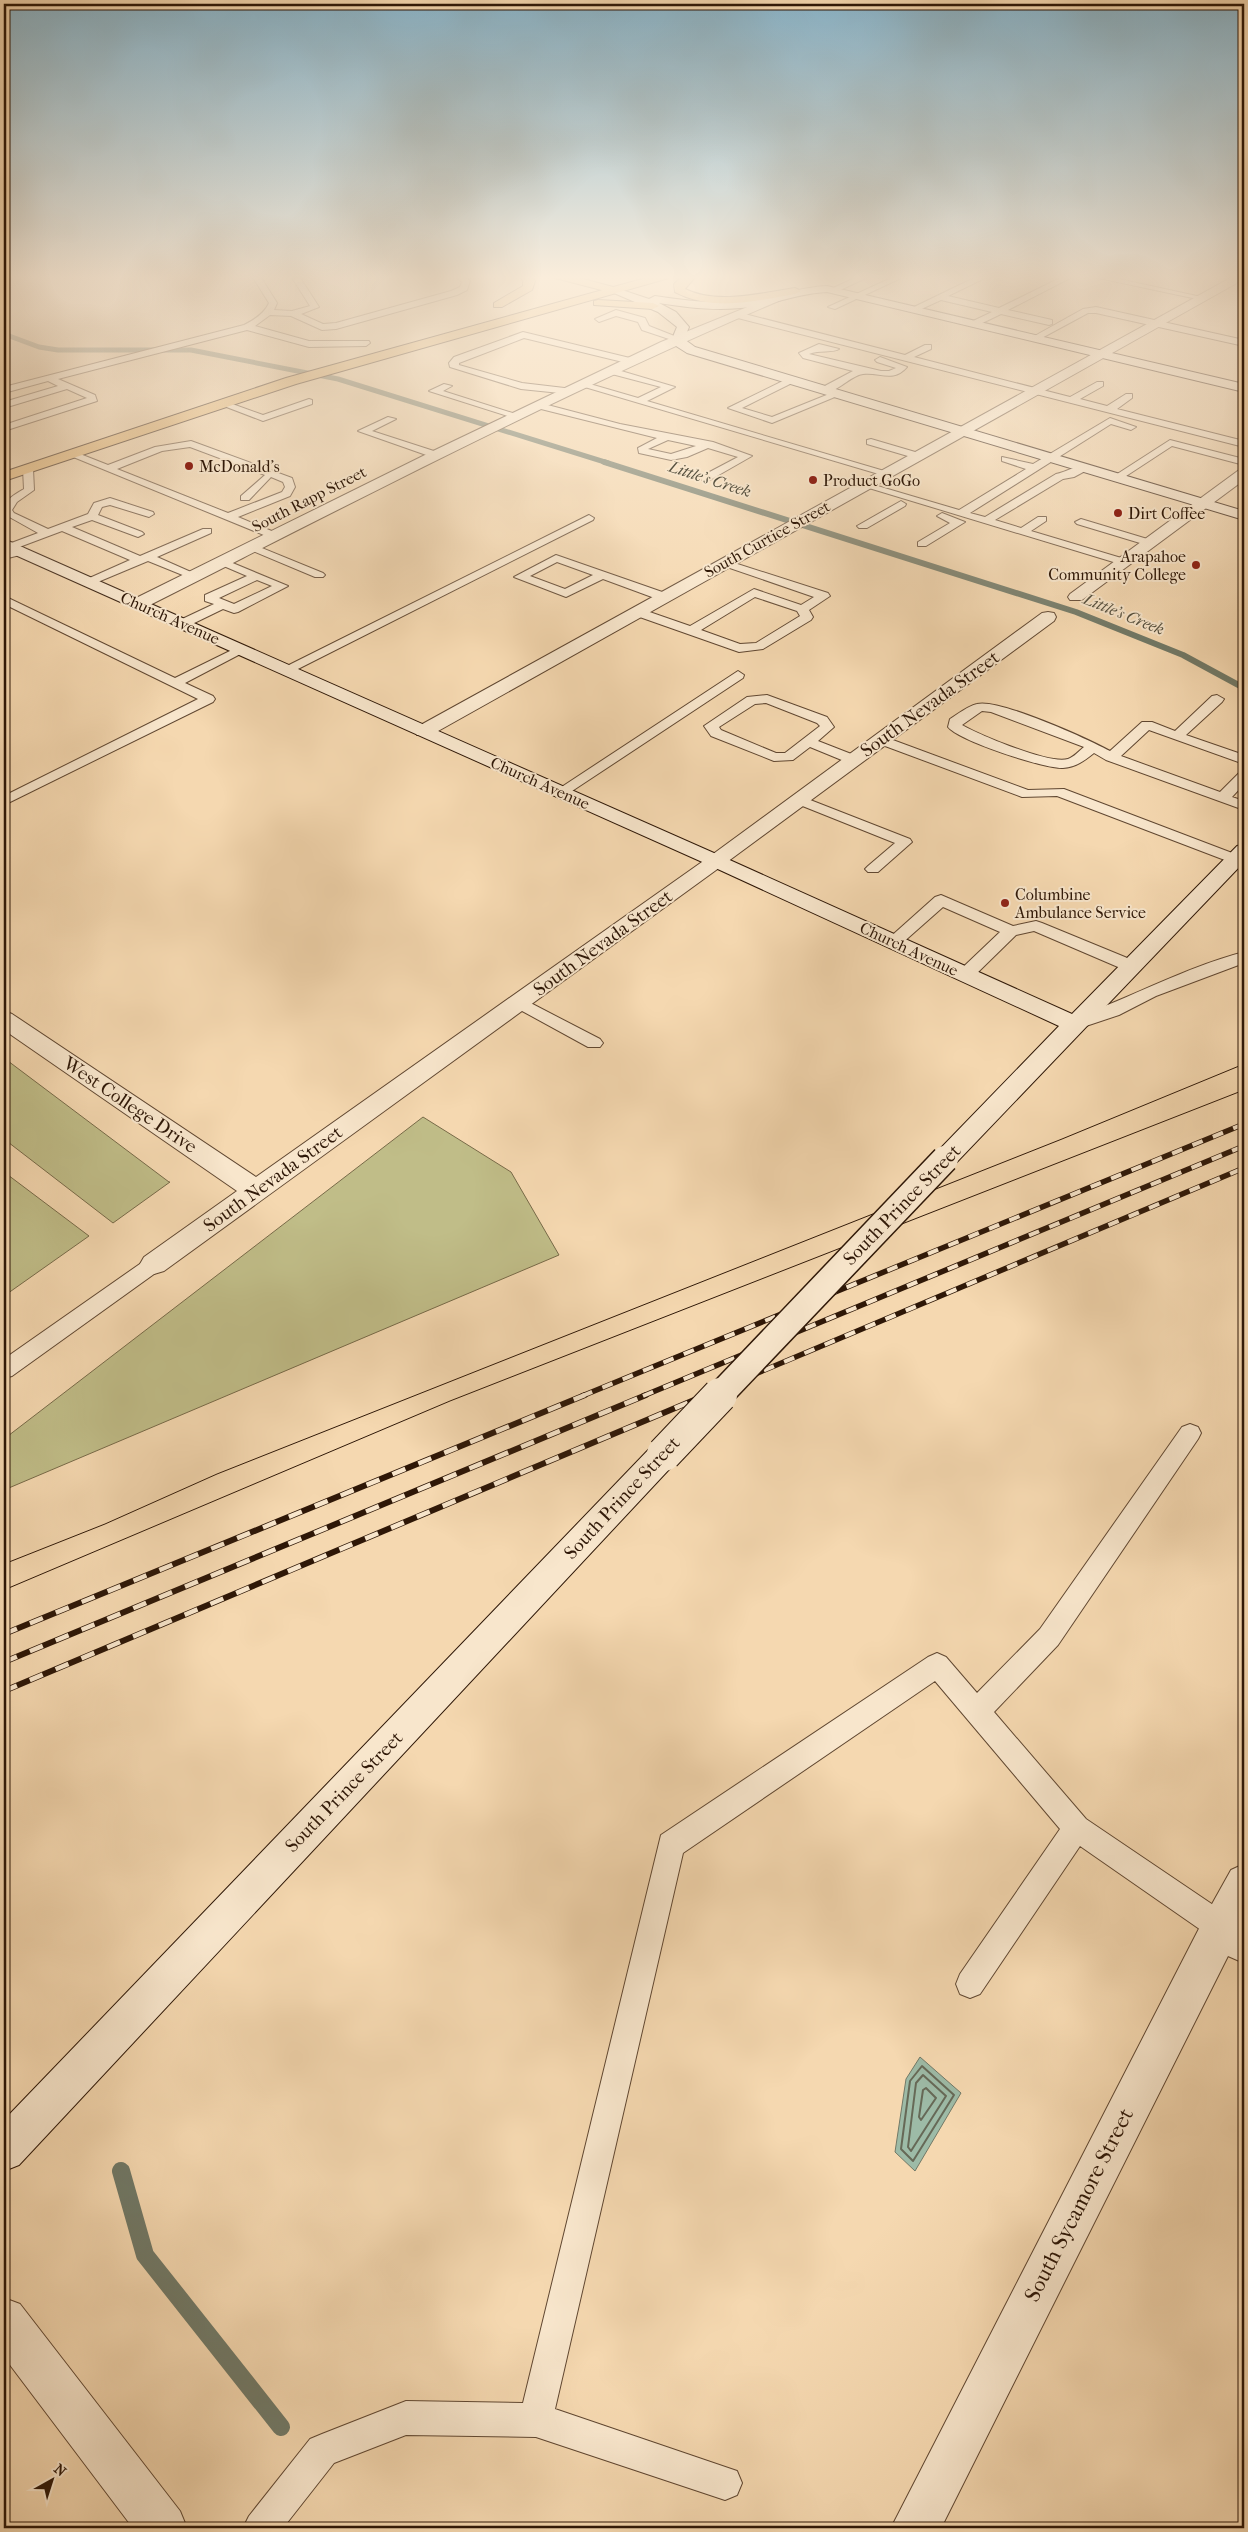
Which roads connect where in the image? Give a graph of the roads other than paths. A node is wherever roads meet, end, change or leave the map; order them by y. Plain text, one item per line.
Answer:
1 (41, 394) edge
2 (86, 394) edge
3 (249, 394) edge
4 (444, 394) edge
5 (564, 394) edge
6 (615, 394) edge
7 (654, 394) edge
8 (762, 394) edge
9 (826, 394) edge
10 (838, 394) edge
11 (1030, 394) edge
12 (1049, 394) edge
13 (1082, 394) edge
14 (1129, 396) dead end
15 (678, 400) dead end
16 (1072, 400) junction
17 (639, 401) junction
18 (309, 402) dead end
19 (221, 403) junction
20 (4, 405) edge
21 (540, 406) junction
22 (660, 408) junction
23 (1108, 410) junction
24 (517, 416) junction
25 (1093, 417) dead end
26 (391, 419) dead end
27 (772, 420) junction
28 (1110, 421) junction
29 (619, 427) junction
30 (4, 428) edge
31 (1186, 429) junction
32 (746, 432) junction
33 (963, 432) junction
34 (1152, 432) dead end
35 (668, 436) junction
36 (871, 442) dead end
37 (177, 444) junction
38 (1244, 444) edge
39 (708, 445) junction
40 (71, 454) junction
41 (436, 455) junction
42 (918, 456) junction
43 (1244, 457) edge
44 (1051, 458) junction
45 (1006, 459) dead end
46 (1244, 462) edge
47 (1036, 468) junction
48 (1083, 468) junction
49 (28, 469) junction
50 (107, 469) junction
51 (886, 473) junction
52 (1244, 474) edge
53 (4, 477) edge
54 (266, 478) junction
55 (706, 478) dead end
56 (1116, 478) junction
57 (4, 483) edge
58 (860, 488) junction
59 (245, 498) junction
60 (901, 504) junction
61 (1203, 504) junction
62 (215, 512) junction
63 (149, 514) dead end
64 (960, 514) junction
65 (92, 516) junction
66 (1244, 516) edge
67 (229, 517) junction
68 (589, 518) dead end
69 (1042, 518) dead end
70 (986, 521) junction
71 (1081, 522) dead end
72 (863, 526) dead end
73 (62, 527) junction
74 (207, 531) dead end
75 (1022, 532) junction
76 (48, 533) junction
77 (138, 534) dead end
78 (276, 536) junction
79 (1150, 543) junction
80 (922, 544) dead end
81 (252, 547) junction
82 (9, 549) edge
83 (144, 558) junction
84 (223, 562) junction
85 (1124, 562) junction
86 (725, 563) junction
87 (319, 575) dead end
88 (602, 575) junction
89 (194, 576) junction
90 (257, 576) junction
91 (89, 582) junction
92 (664, 597) junction
93 (1076, 597) dead end
94 (4, 600) edge
95 (138, 604) junction
96 (223, 604) junction
97 (802, 609) junction
98 (638, 612) junction
99 (1048, 618) dead end
100 (182, 624) junction
101 (691, 631) junction
102 (242, 650) junction
103 (285, 670) junction
104 (738, 675) dead end
105 (175, 683) junction
106 (1217, 699) dead end
107 (424, 732) junction
108 (1177, 736) junction
109 (882, 740) junction
110 (808, 742) junction
111 (1093, 746) junction
112 (1111, 757) junction
113 (854, 760) junction
114 (1244, 760) edge
115 (1244, 776) edge
116 (561, 792) junction
117 (1222, 798) junction
118 (800, 800) junction
119 (4, 801) edge
120 (1244, 806) edge
121 (1240, 854) edge
122 (716, 861) junction
123 (873, 869) dead end
124 (1011, 931) junction
125 (894, 942) junction
126 (1244, 957) edge
127 (1131, 966) junction
128 (965, 975) junction
129 (519, 1002) junction
130 (4, 1018) edge
131 (1074, 1024) junction
132 (594, 1043) dead end
133 (257, 1191) junction
134 (154, 1264) joint
135 (4, 1370) edge
136 (1190, 1433) dead end
137 (976, 1712) junction
138 (1077, 1828) junction
139 (1244, 1883) edge
140 (1232, 1935) edge
141 (970, 1984) dead end
142 (4, 2150) edge
143 (4, 2320) edge
144 (536, 2420) junction
145 (725, 2483) dead end
146 (163, 2528) edge
147 (261, 2528) edge
148 (914, 2528) edge

1 - 20 lane
2 - 30 lane
3 - 19 main road
4 - 24 lane
5 - 21 street, South Rapp Street
6 - 17 lane
7 - 17 lane
8 - 27 lane
9 - 27 lane
10 - 33 street
11 - 33 street, South Curtice Street
12 - 16 lane
13 - 16 lane
14 - 23 lane
15 - 22 lane
16 - 23 lane
17 - 22 lane
18 - 19 lane
19 - 40 main road
21 - 24 street, South Rapp Street
21 - 29 lane
22 - 29 lane
22 - 32 lane
23 - 31 lane
24 - 41 street, South Rapp Street
25 - 28 lane
26 - 41 lane
27 - 32 lane
28 - 34 lane
28 - 44 lane
29 - 35 lane
31 - 38 lane
31 - 43 lane
32 - 39 lane
32 - 51 lane
33 - 42 street, South Curtice Street
33 - 44 street
35 - 39 lane
35 - 39 lane
36 - 42 lane
37 - 50 lane
37 - 54 lane
37 - 67 lane
39 - 55 lane
40 - 49 main road
40 - 50 lane
41 - 78 street, South Rapp Street
42 - 51 street, South Curtice Street
44 - 47 lane
44 - 48 street
45 - 47 lane
46 - 56 lane
47 - 64 lane
48 - 56 street
48 - 70 lane
49 - 53 main road
49 - 57 main road
49 - 76 lane
50 - 62 lane
51 - 58 street, South Curtice Street
52 - 61 street
54 - 59 lane
54 - 59 lane
56 - 61 street
58 - 60 lane
58 - 64 lane
58 - 86 street, South Curtice Street
59 - 62 lane
60 - 72 lane
60 - 80 lane
61 - 66 street
61 - 79 street
62 - 67 lane
63 - 65 lane
64 - 70 lane
65 - 73 lane
65 - 77 lane
67 - 78 lane
68 - 103 lane
69 - 75 lane
70 - 75 lane
71 - 79 lane
73 - 76 lane
73 - 83 lane
74 - 83 lane
75 - 85 lane
76 - 82 lane
78 - 81 street, South Rapp Street
79 - 85 street
81 - 84 street, South Rapp Street
81 - 87 lane
82 - 91 street, Church Avenue
83 - 89 lane
83 - 91 lane
84 - 89 street, South Rapp Street
84 - 90 lane
85 - 93 street
86 - 92 street, South Curtice Street
86 - 97 lane
88 - 88 lane
88 - 92 lane
89 - 95 street, South Rapp Street
90 - 96 lane
90 - 96 lane
91 - 95 street, Church Avenue
92 - 98 street, South Curtice Street
94 - 105 lane
95 - 100 street, Church Avenue
96 - 100 lane
97 - 101 lane
97 - 101 lane
98 - 101 lane
98 - 107 street, South Curtice Street
99 - 109 street, South Nevada Street
100 - 102 street, Church Avenue
102 - 103 street, Church Avenue
102 - 105 lane
103 - 107 street, Church Avenue
104 - 116 lane
105 - 119 lane
106 - 108 lane
107 - 116 street, Church Avenue
108 - 112 lane
108 - 114 lane
109 - 113 street, South Nevada Street
109 - 121 lane
110 - 110 lane
110 - 113 lane
111 - 111 lane
111 - 112 lane
112 - 117 lane
113 - 118 street, South Nevada Street
115 - 117 lane
116 - 122 street, Church Avenue
117 - 120 lane
118 - 122 street, South Nevada Street
118 - 123 lane
121 - 127 street, South Prince Street
122 - 125 street, Church Avenue
122 - 129 street, South Nevada Street
124 - 125 lane
124 - 127 lane
124 - 128 lane
125 - 128 street, Church Avenue
126 - 131 lane
127 - 131 street, South Prince Street
128 - 131 street, Church Avenue
129 - 132 lane
129 - 133 street, South Nevada Street
130 - 133 street, West College Drive
131 - 142 street, South Prince Street, bridge
133 - 134 street, South Nevada Street
134 - 135 lane
136 - 137 lane
137 - 138 lane
137 - 144 lane
138 - 140 lane
138 - 141 lane
139 - 140 street, South Sycamore Street
140 - 148 street, South Sycamore Street
143 - 146 street
144 - 145 lane
144 - 147 lane

